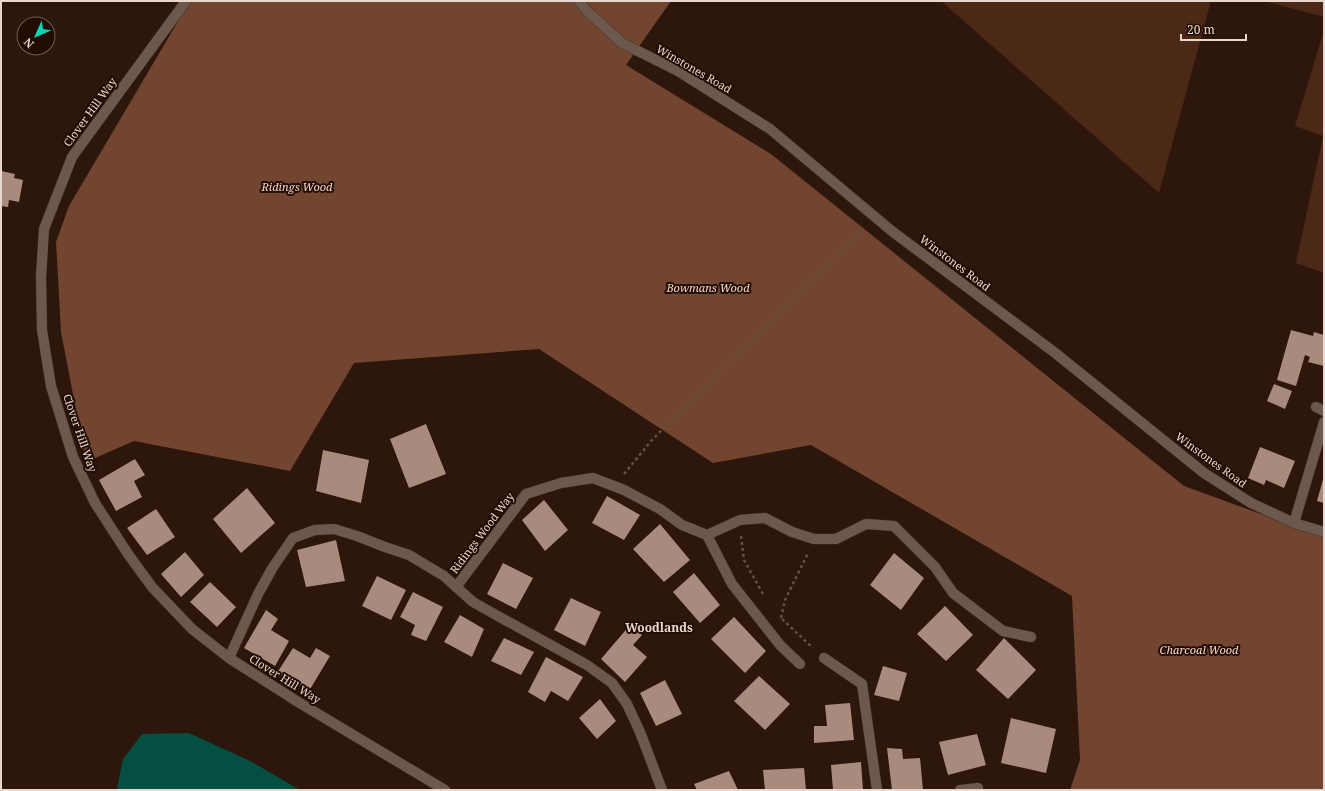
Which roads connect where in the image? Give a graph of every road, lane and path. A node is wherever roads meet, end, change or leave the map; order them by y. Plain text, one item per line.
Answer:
1 (186, 1) edge
2 (579, 1) edge
3 (876, 217) junction
4 (1324, 422) edge
5 (614, 486) junction
6 (740, 520) junction
7 (1294, 523) junction
8 (1324, 532) edge
9 (707, 535) junction
10 (814, 539) junction
11 (456, 587) junction
12 (766, 599) dead end
13 (777, 614) dead end
14 (781, 618) junction
15 (1032, 637) dead end
16 (229, 658) junction
17 (824, 658) joint
18 (800, 664) dead end
19 (978, 788) dead end
20 (445, 790) edge
21 (662, 790) edge
22 (877, 790) edge
23 (960, 790) edge

1 - 16 street, Clover Hill Way
2 - 3 street, Winstones Road
3 - 5 path
3 - 7 street, Winstones Road
4 - 7 street
5 - 9 street, Ridings Wood Way
5 - 11 street, Ridings Wood Way
6 - 9 street
6 - 10 street
6 - 12 path
7 - 8 street, Winstones Road
9 - 18 street
10 - 14 path
10 - 15 street
11 - 16 street, Ridings Wood Way
11 - 21 street, Ridings Wood Way
13 - 14 path
14 - 17 path
16 - 20 street, Clover Hill Way
17 - 22 street
19 - 23 street

